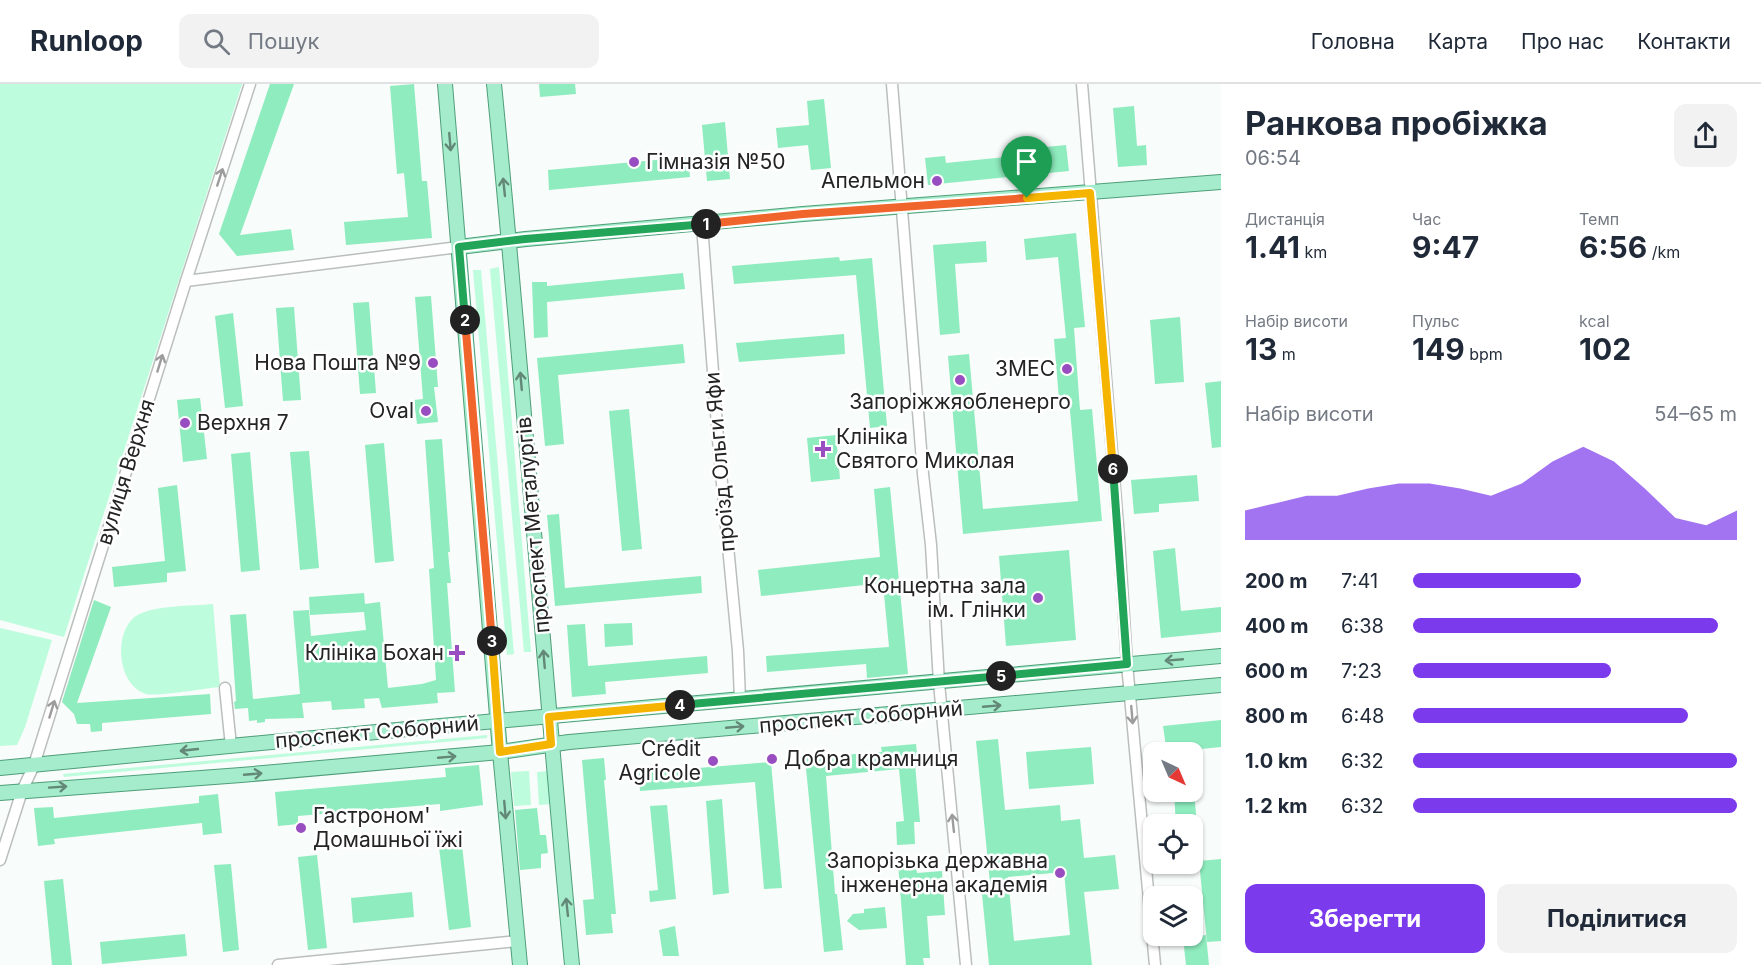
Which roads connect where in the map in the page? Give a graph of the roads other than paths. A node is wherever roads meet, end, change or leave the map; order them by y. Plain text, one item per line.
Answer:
1 (250, 84) edge
2 (445, 84) edge
3 (494, 84) edge
4 (892, 84) edge
5 (1082, 84) edge
6 (1221, 182) edge
7 (1090, 193) junction
8 (902, 208) junction
9 (702, 225) junction
10 (509, 240) junction
11 (459, 247) junction
12 (186, 281) junction
13 (1221, 656) edge
14 (1127, 664) junction
15 (939, 682) junction
16 (1221, 685) edge
17 (225, 688) dead end
18 (1130, 693) junction
19 (740, 699) junction
20 (942, 711) junction
21 (549, 717) junction
22 (498, 721) junction
23 (551, 744) junction
24 (231, 746) junction
25 (500, 752) junction
26 (34, 765) junction
27 (0, 768) edge
28 (22, 791) junction
29 (0, 793) edge
30 (0, 860) edge
31 (517, 941) junction
32 (278, 965) edge
33 (520, 965) edge
34 (572, 965) edge
35 (966, 965) edge
36 (1155, 965) edge

12 -> 1 street, вулиця Верхня
2 -> 11 main road
10 -> 3 main road, проспект Металургів
4 - 8 street
5 - 7 street
6 - 7 main road
7 - 8 main road
7 - 14 street
8 - 9 main road
8 - 15 street
9 - 10 main road
9 - 19 street, проїзд Ольги Яфи
10 - 11 main road
21 -> 10 main road, проспект Металургів
11 - 12 street
11 - 22 main road
26 -> 12 street, вулиця Верхня
13 -> 14 main road, проспект Соборний
14 - 15 main road, проспект Соборний
14 - 18 street
15 - 19 main road, проспект Соборний
15 - 20 street
16 - 18 main road, проспект Соборний
17 - 24 street
20 -> 18 main road, проспект Соборний
18 -> 36 street
19 - 21 main road, проспект Соборний
23 -> 20 main road, проспект Соборний
35 -> 20 street
21 - 22 main road, проспект Соборний
21 - 23 main road, проспект Металургів
22 - 24 main road, проспект Соборний
22 - 25 main road
23 - 25 main road, проспект Соборний
34 -> 23 main road, проспект Металургів
24 -> 26 main road, проспект Соборний
28 -> 25 main road, проспект Соборний
25 -> 31 main road
26 - 27 main road, проспект Соборний
26 - 28 street, вулиця Верхня
28 - 29 main road, проспект Соборний
28 - 30 street, вулиця Верхня
31 - 32 street
31 - 33 main road

